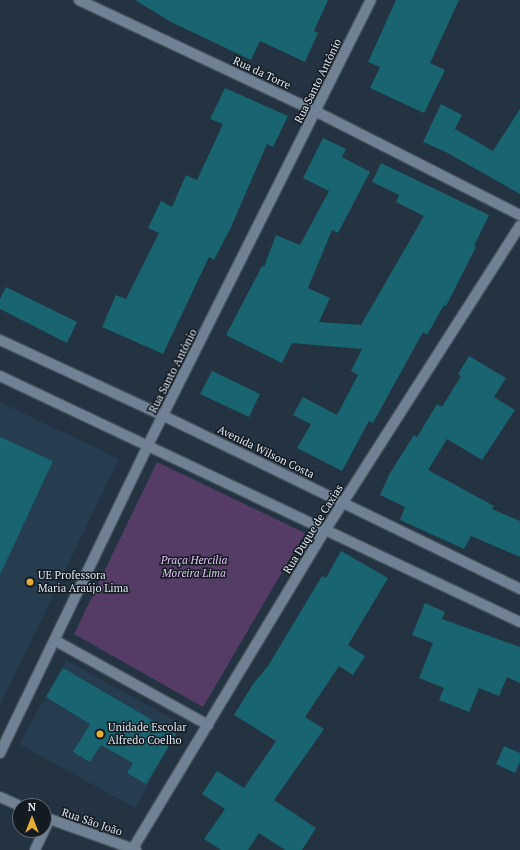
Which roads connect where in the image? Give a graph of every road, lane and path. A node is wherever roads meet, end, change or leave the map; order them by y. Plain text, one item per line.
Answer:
1 (78, 0) edge
2 (371, 0) edge
3 (316, 112) junction
4 (520, 215) edge
5 (520, 226) edge
6 (0, 340) edge
7 (0, 376) edge
8 (164, 416) junction
9 (147, 447) junction
10 (344, 503) junction
11 (326, 529) junction
12 (520, 589) edge
13 (520, 622) edge
14 (56, 641) junction
15 (208, 725) junction
16 (0, 753) edge
17 (0, 796) edge
18 (12, 802) edge
19 (52, 820) edge
20 (40, 838) edge
21 (35, 850) edge
22 (133, 850) edge

1 - 3 street, Rua da Torre
2 - 3 street, Rua Santo Antônio
3 - 4 street, Rua da Torre
3 - 8 street, Rua Santo Antônio
5 - 10 street, Rua Duque de Caxias
6 - 8 street, Avenida Wilson Costa
7 - 9 street
8 - 9 street, Rua Santo Antônio
8 - 10 street, Avenida Wilson Costa
9 - 11 street
9 - 14 street, Rua Santo Antônio
10 - 11 street, Rua Duque de Caxias
10 - 12 street, Avenida Wilson Costa
11 - 13 street
11 - 15 street, Rua Duque de Caxias
14 - 15 street
14 - 16 street, Rua Santo Antônio
15 - 22 street, Rua Duque de Caxias
17 - 18 street
19 - 22 street, Rua São João
20 - 21 street

